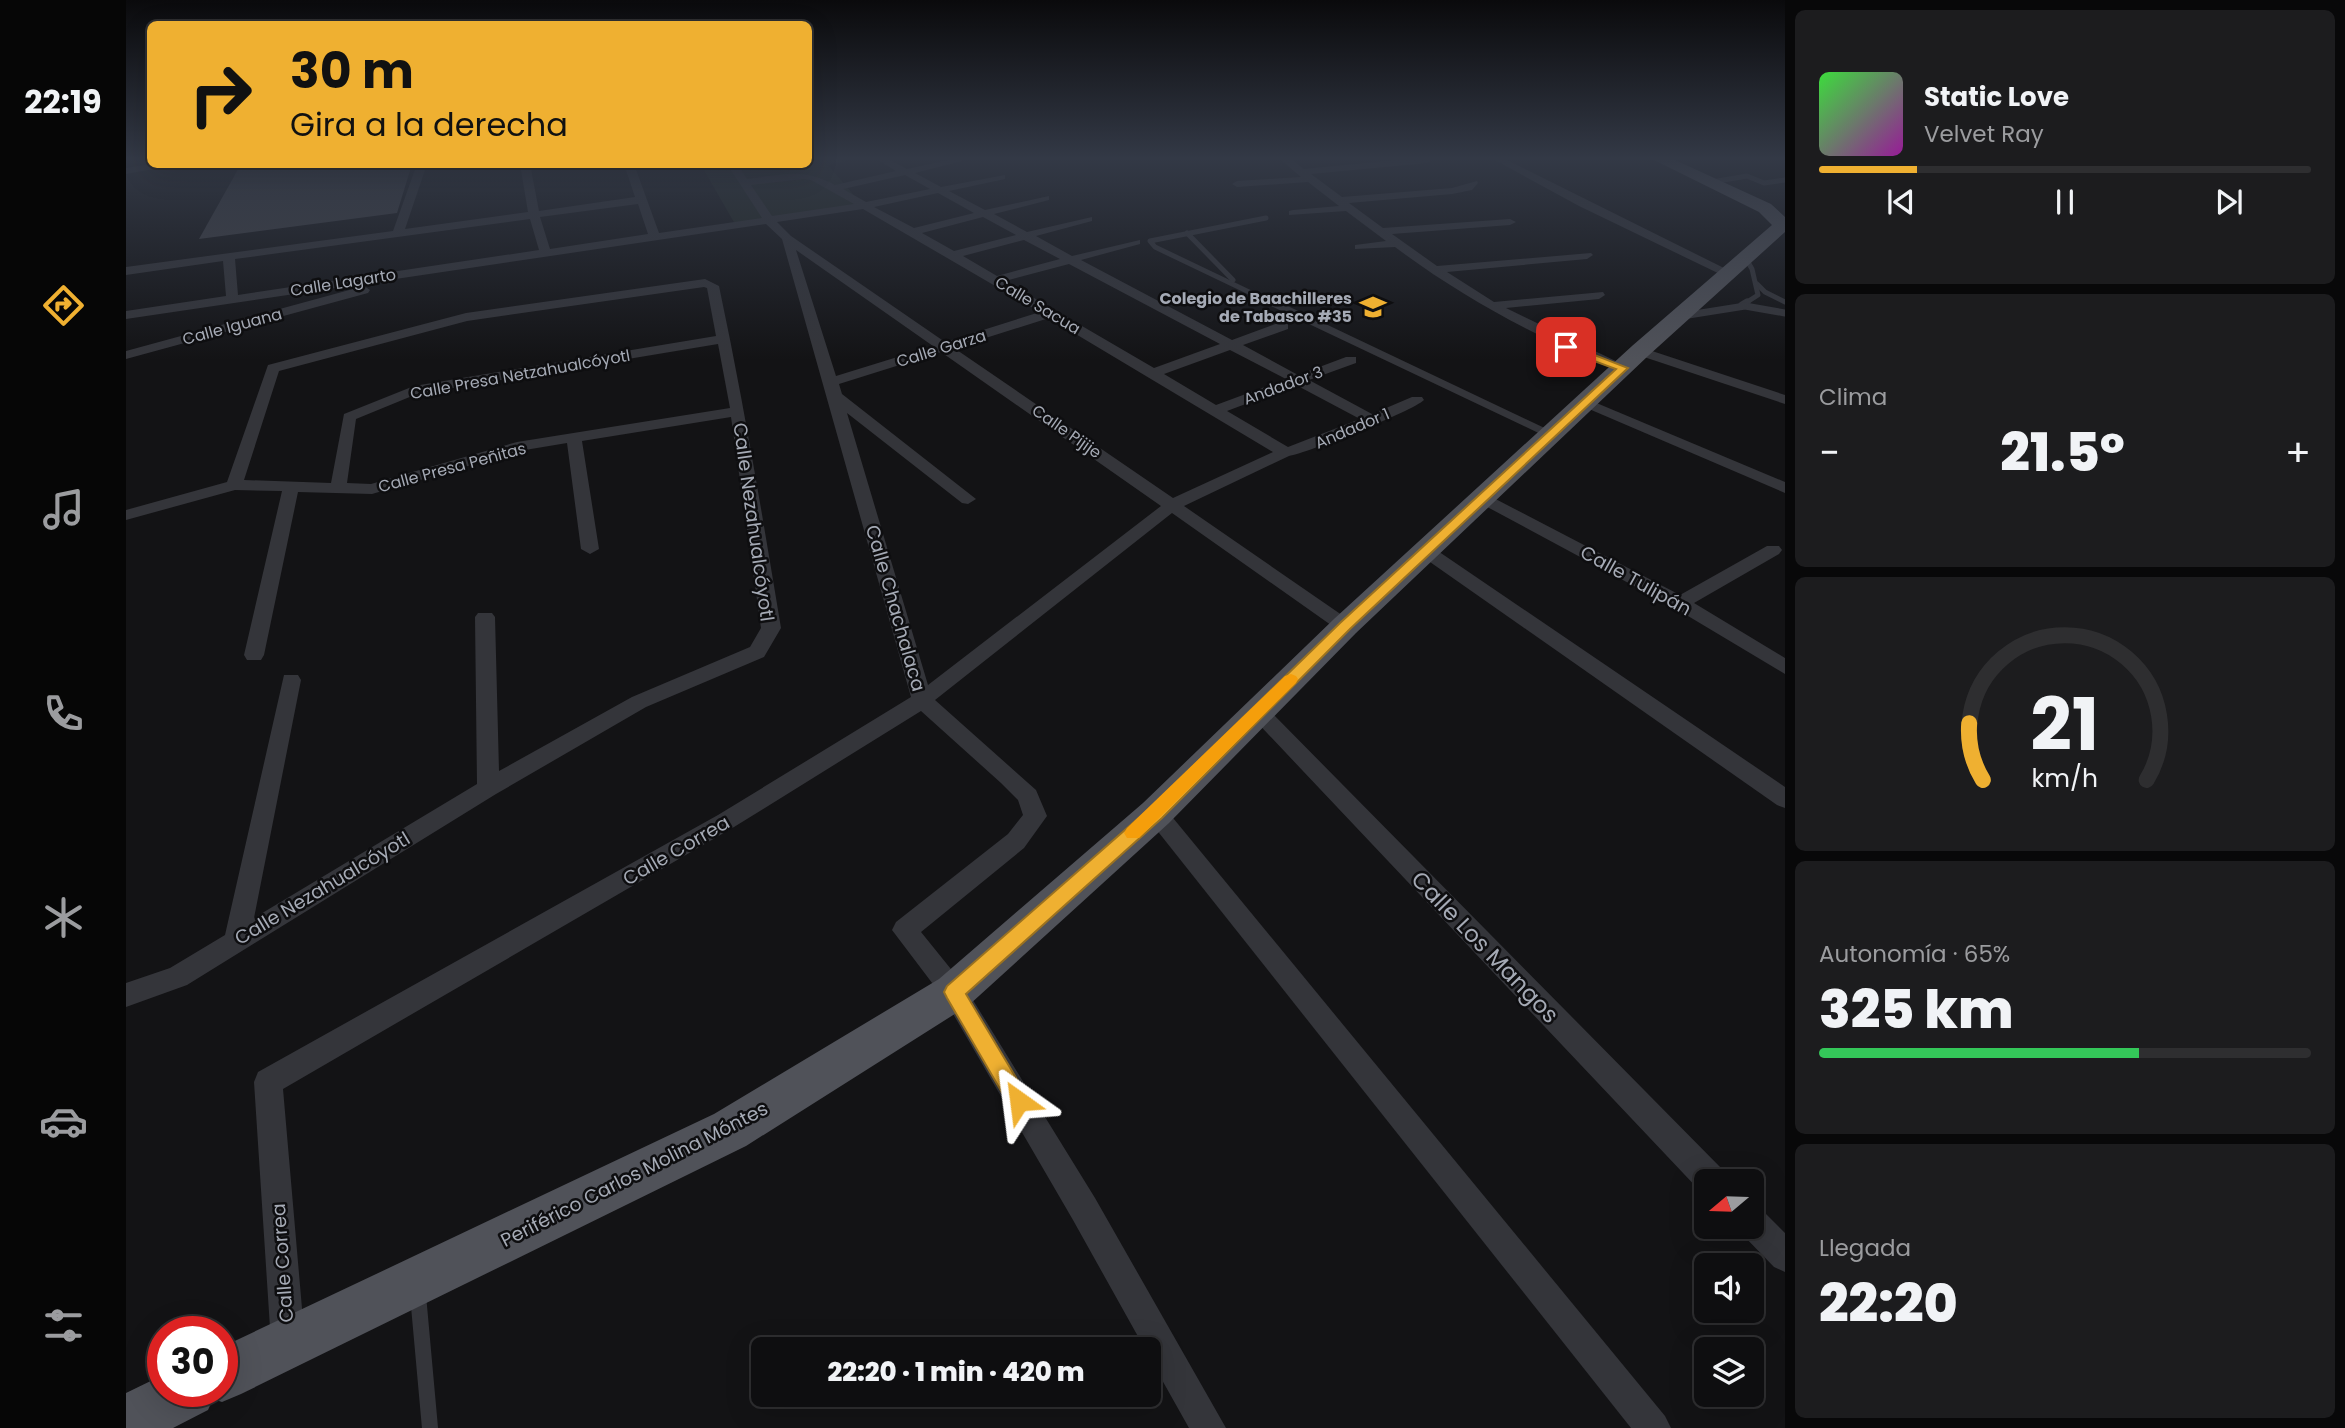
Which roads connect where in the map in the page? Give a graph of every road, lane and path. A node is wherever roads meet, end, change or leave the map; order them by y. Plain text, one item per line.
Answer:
1 (400, 227) edge
2 (438, 227) edge
3 (538, 227) edge
4 (651, 227) edge
5 (718, 227) edge
6 (776, 227) edge
7 (903, 227) edge
8 (934, 227) edge
9 (1010, 227) edge
10 (1061, 227) edge
11 (1220, 227) edge
12 (1373, 227) edge
13 (1450, 227) edge
14 (1631, 227) edge
15 (1780, 227) edge
16 (398, 232) junction
17 (913, 232) junction
18 (1380, 232) junction
19 (1187, 233) junction
20 (654, 235) junction
21 (1027, 236) junction
22 (787, 238) junction
23 (1136, 242) dead end
24 (1395, 244) junction
25 (1359, 247) dead end
26 (545, 251) junction
27 (953, 255) junction
28 (1587, 255) dead end
29 (229, 256) junction
30 (1745, 257) junction
31 (1069, 259) junction
32 (460, 264) junction
33 (1432, 270) junction
34 (126, 271) edge
35 (1728, 273) junction
36 (995, 279) junction
37 (1757, 284) junction
38 (1240, 287) junction
39 (1599, 295) dead end
40 (232, 298) junction
41 (1785, 302) edge
42 (1490, 306) junction
43 (1726, 309) junction
44 (1051, 313) junction
45 (1785, 313) edge
46 (126, 315) edge
47 (1679, 317) junction
48 (1283, 326) dead end
49 (724, 340) junction
50 (945, 346) junction
51 (1230, 346) junction
52 (126, 355) edge
53 (1351, 360) dead end
54 (1631, 360) junction
55 (1154, 373) junction
56 (1294, 380) junction
57 (833, 389) junction
58 (1417, 400) dead end
59 (1785, 400) edge
60 (1587, 403) junction
61 (1216, 410) junction
62 (738, 411) junction
63 (1373, 420) junction
64 (1551, 435) junction
65 (574, 438) junction
66 (1285, 452) junction
67 (234, 485) junction
68 (291, 486) junction
69 (338, 488) junction
70 (1785, 488) edge
71 (1484, 498) junction
72 (968, 499) dead end
73 (1172, 505) junction
74 (126, 515) edge
75 (590, 549) dead end
76 (1773, 550) dead end
77 (1426, 551) junction
78 (1681, 604) junction
79 (485, 617) dead end
80 (1345, 626) junction
81 (254, 654) dead end
82 (1785, 667) edge
83 (291, 680) dead end
84 (922, 700) junction
85 (1258, 711) junction
86 (488, 788) junction
87 (1785, 799) edge
88 (1156, 813) junction
89 (237, 939) junction
90 (954, 992) junction
91 (126, 995) edge
92 (1700, 1169) edge
93 (1764, 1234) edge
94 (1785, 1256) edge
95 (417, 1282) junction
96 (288, 1343) junction
97 (238, 1367) edge
98 (156, 1407) edge
99 (126, 1422) edge
100 (430, 1428) edge
101 (1208, 1428) edge
102 (1653, 1428) edge

1 - 16 street
2 - 16 street
3 - 26 street
4 - 20 street
5 - 20 street, Calle Lagarto
6 - 22 street, Calle Pijije
7 - 17 street, Calle Sacua
8 - 17 street
9 - 21 street
10 - 21 street
11 - 19 lane
12 - 18 street
13 - 18 street
14 - 35 street
15 - 30 main road, Periférico Carlos Molina Móntes
16 - 29 street
17 - 27 street, Calle Sacua
18 - 24 street
19 - 38 lane
19 - 38 lane
20 - 26 street, Calle Lagarto
21 - 27 street
21 - 31 street
22 - 50 street, Calle Pijije
22 - 57 street, Calle Chachalaca
23 - 31 street
24 - 25 street
24 - 33 street
26 - 32 street, Calle Lagarto
27 - 36 street, Calle Sacua
28 - 33 street
29 - 34 street
29 - 40 street
30 - 35 main road, Periférico Carlos Molina Móntes
30 - 37 lane
31 - 36 street
31 - 51 street
32 - 40 street, Calle Lagarto
32 - 52 street, Calle Iguana
33 - 42 street
35 - 47 main road, Periférico Carlos Molina Móntes
36 - 44 street, Calle Sacua
37 - 41 lane
37 - 43 lane
38 - 64 lane
39 - 42 street
40 - 46 street, Calle Lagarto
42 - 54 street
43 - 45 lane
43 - 47 lane
44 - 50 street, Calle Garza
44 - 55 street, Calle Sacua
47 - 54 main road, Periférico Carlos Molina Móntes
48 - 51 street
49 - 62 street, Calle Nezahualcóyotl
49 - 67 street, Calle Nezahualcóyotl
49 - 69 street, Calle Presa Netzahualcóyotl
50 - 57 street, Calle Garza
50 - 73 street, Calle Pijije
51 - 55 street
51 - 56 street
53 - 56 street, Andador 3
54 - 59 street
54 - 60 main road, Periférico Carlos Molina Móntes
55 - 61 street, Calle Sacua
56 - 61 street, Andador 3
56 - 63 street
57 - 72 street
57 - 84 street, Calle Chachalaca
58 - 63 street, Andador 1
60 - 64 main road, Periférico Carlos Molina Móntes
60 - 70 street
61 - 66 street, Calle Sacua
62 - 65 street, Calle Presa Peñitas
62 - 86 street, Calle Nezahualcóyotl
63 - 66 street, Andador 1
64 - 71 main road, Periférico Carlos Molina Móntes
65 - 69 street, Calle Presa Peñitas
65 - 75 street
66 - 73 street, Calle Correa
67 - 68 street, Calle Presa Peñitas
67 - 74 street, Calle Presa Peñitas
68 - 69 street, Calle Presa Peñitas
68 - 81 street
71 - 77 main road, Periférico Carlos Molina Móntes
71 - 78 street, Calle Tulipán
73 - 80 street, Calle Pijije
73 - 84 street, Calle Correa
76 - 78 street
77 - 80 main road, Periférico Carlos Molina Móntes
77 - 87 street
78 - 82 street, Calle Tulipán
79 - 86 street
80 - 85 main road, Periférico Carlos Molina Móntes
83 - 89 street
84 - 90 street, Calle Chachalaca
84 - 96 street, Calle Correa
85 - 88 main road, Periférico Carlos Molina Móntes
85 - 92 street, Calle Los Mangos
86 - 89 street, Calle Nezahualcóyotl
88 - 90 main road, Periférico Carlos Molina Móntes
88 - 102 street
89 - 91 street, Calle Nezahualcóyotl
90 - 95 main road, Periférico Carlos Molina Móntes
90 - 101 street
93 - 94 street
95 - 96 main road, Periférico Carlos Molina Móntes
95 - 100 lane
96 - 97 main road, Periférico Carlos Molina Móntes
98 - 99 main road

